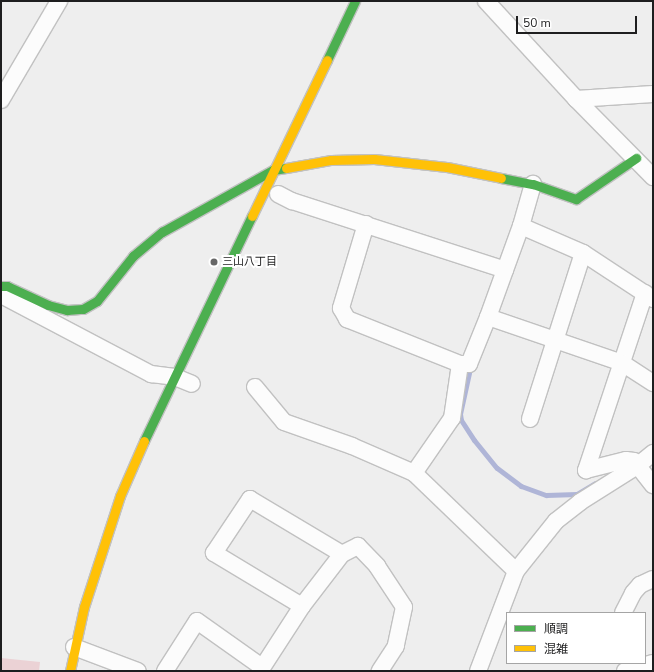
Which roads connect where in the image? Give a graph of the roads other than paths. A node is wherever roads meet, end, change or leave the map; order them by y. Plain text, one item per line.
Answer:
1 (59, 1) edge
2 (355, 1) edge
3 (486, 1) edge
4 (653, 94) edge
5 (576, 99) junction
6 (1, 100) edge
7 (636, 158) junction
8 (273, 170) junction
9 (653, 177) edge
10 (533, 184) junction
11 (278, 194) dead end
12 (366, 224) junction
13 (521, 226) junction
14 (583, 252) junction
15 (505, 270) junction
16 (1, 286) edge
17 (1, 295) edge
18 (649, 296) edge
19 (488, 317) junction
20 (555, 341) junction
21 (622, 363) junction
22 (460, 364) junction
23 (175, 377) junction
24 (653, 382) edge
25 (192, 384) dead end
26 (256, 387) dead end
27 (530, 419) dead end
28 (653, 453) edge
29 (637, 466) junction
30 (414, 473) junction
31 (653, 485) edge
32 (342, 554) junction
33 (516, 571) junction
34 (653, 579) edge
35 (302, 606) junction
36 (624, 612) edge
37 (74, 647) junction
38 (653, 664) edge
39 (261, 669) edge
40 (70, 671) edge
41 (138, 671) edge
42 (165, 671) edge
43 (380, 671) edge
44 (478, 671) edge
45 (624, 671) edge

1 - 6 street
2 - 8 street
3 - 5 street
4 - 5 street
5 - 7 street
7 - 9 street
7 - 10 street
8 - 10 street
8 - 16 street
8 - 23 street
10 - 13 street
11 - 12 street
12 - 15 street
12 - 22 street
13 - 14 street
13 - 15 street
14 - 18 street
14 - 20 street
15 - 19 street
17 - 23 street
18 - 21 street
19 - 20 street
19 - 22 street
20 - 21 street
20 - 27 street
21 - 24 street
21 - 29 street
22 - 30 street
23 - 25 street
23 - 37 street
26 - 30 street
28 - 29 street
29 - 31 street
29 - 33 street
30 - 33 street
32 - 35 street
32 - 35 street
32 - 43 street
33 - 44 street
34 - 36 street
35 - 39 street
37 - 40 street
37 - 41 street
38 - 45 street
39 - 42 street

